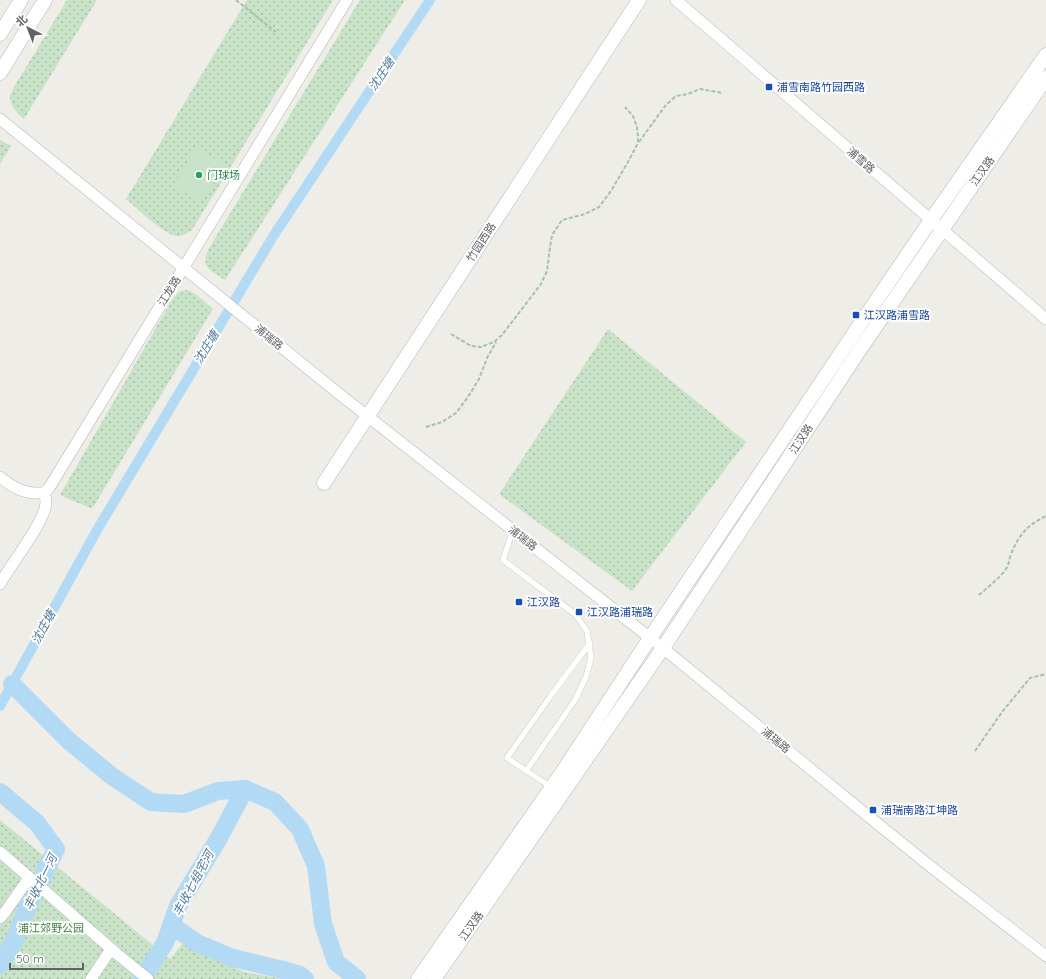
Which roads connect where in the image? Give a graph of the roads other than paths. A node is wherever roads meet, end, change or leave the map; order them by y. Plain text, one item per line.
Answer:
1 (21, 0) edge
2 (44, 0) edge
3 (347, 0) edge
4 (639, 0) edge
5 (676, 0) edge
6 (0, 34) edge
7 (1046, 55) edge
8 (0, 73) edge
9 (1046, 78) edge
10 (0, 119) edge
11 (931, 220) junction
12 (942, 230) junction
13 (184, 268) junction
14 (1046, 319) edge
15 (368, 416) junction
16 (0, 477) edge
17 (324, 483) dead end
18 (44, 493) junction
19 (513, 530) junction
20 (0, 584) edge
21 (650, 638) junction
22 (590, 643) junction
23 (663, 648) junction
24 (526, 771) junction
25 (551, 787) junction
26 (0, 852) edge
27 (31, 879) junction
28 (0, 918) edge
29 (110, 949) junction
30 (1046, 956) edge
31 (91, 979) edge
32 (148, 979) edge
33 (418, 979) edge
34 (434, 979) edge

1 - 6 street
2 - 8 street
3 - 13 street, 江龙路
4 - 15 street, 竹园西路
5 - 11 street, 浦雪路
7 - 11 street
9 - 12 street, 江汉路
10 - 13 street, 浦瑞路
11 - 12 street, 浦雪路
11 - 21 street
12 - 14 street, 浦雪路
12 - 23 street, 江汉路
13 - 15 street, 浦瑞路
13 - 18 street, 江龙路
15 - 17 street, 竹园西路
15 - 19 street, 浦瑞路
16 - 18 street
18 - 20 street
19 - 21 street, 浦瑞路
19 - 22 lane
21 - 23 street, 浦瑞路
21 - 25 street
22 - 24 lane
22 - 24 lane
23 - 30 street, 浦瑞路
23 - 34 street, 江汉路
24 - 25 lane
25 - 33 street
26 - 27 street
27 - 28 street
27 - 29 street
29 - 31 street
29 - 32 street

